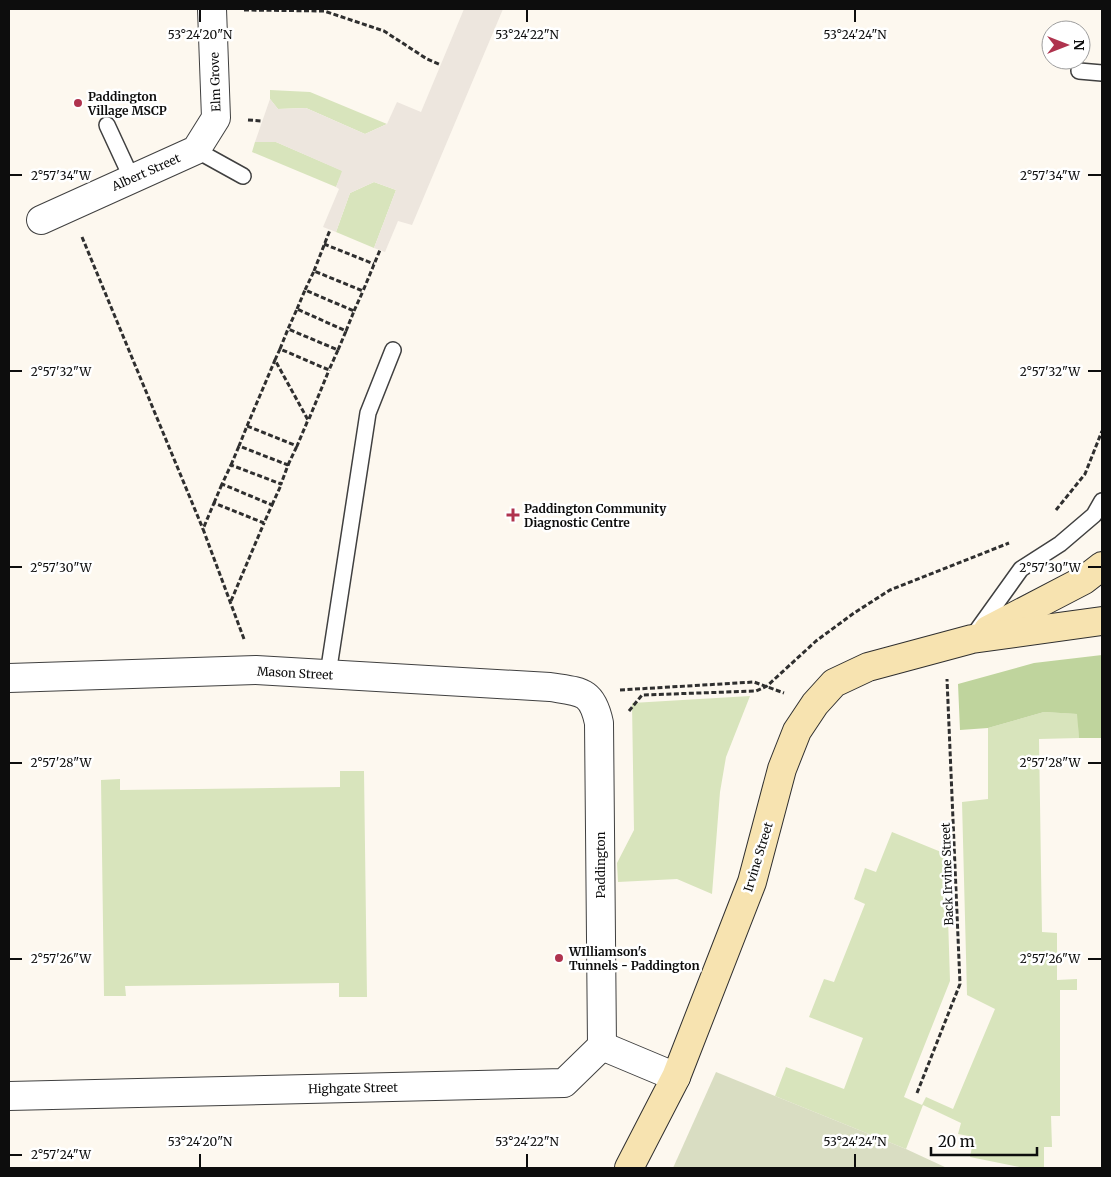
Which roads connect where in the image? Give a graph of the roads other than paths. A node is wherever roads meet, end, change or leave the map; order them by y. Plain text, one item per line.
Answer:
1 (212, 9) edge
2 (1079, 70) dead end
3 (1102, 73) edge
4 (107, 125) dead end
5 (196, 150) junction
6 (243, 176) dead end
7 (132, 179) junction
8 (41, 220) dead end
9 (393, 350) dead end
10 (1102, 501) edge
11 (1102, 566) edge
12 (1102, 621) edge
13 (972, 638) junction
14 (328, 674) junction
15 (9, 678) edge
16 (580, 692) joint
17 (602, 1046) junction
18 (676, 1078) junction
19 (9, 1096) edge
20 (629, 1168) edge

1 - 5 street, Elm Grove
2 - 3 lane
4 - 7 lane
5 - 6 lane
5 - 7 street, Albert Street
7 - 8 street, Albert Street
9 - 14 lane
10 - 13 lane
11 - 13 main road
12 - 13 main road
13 - 18 main road, Irvine Street
14 - 15 street, Mason Street
14 - 16 street, Mason Street
16 - 17 street, Paddington
17 - 18 street
17 - 19 street, Highgate Street
18 - 20 main road, Irvine Street

